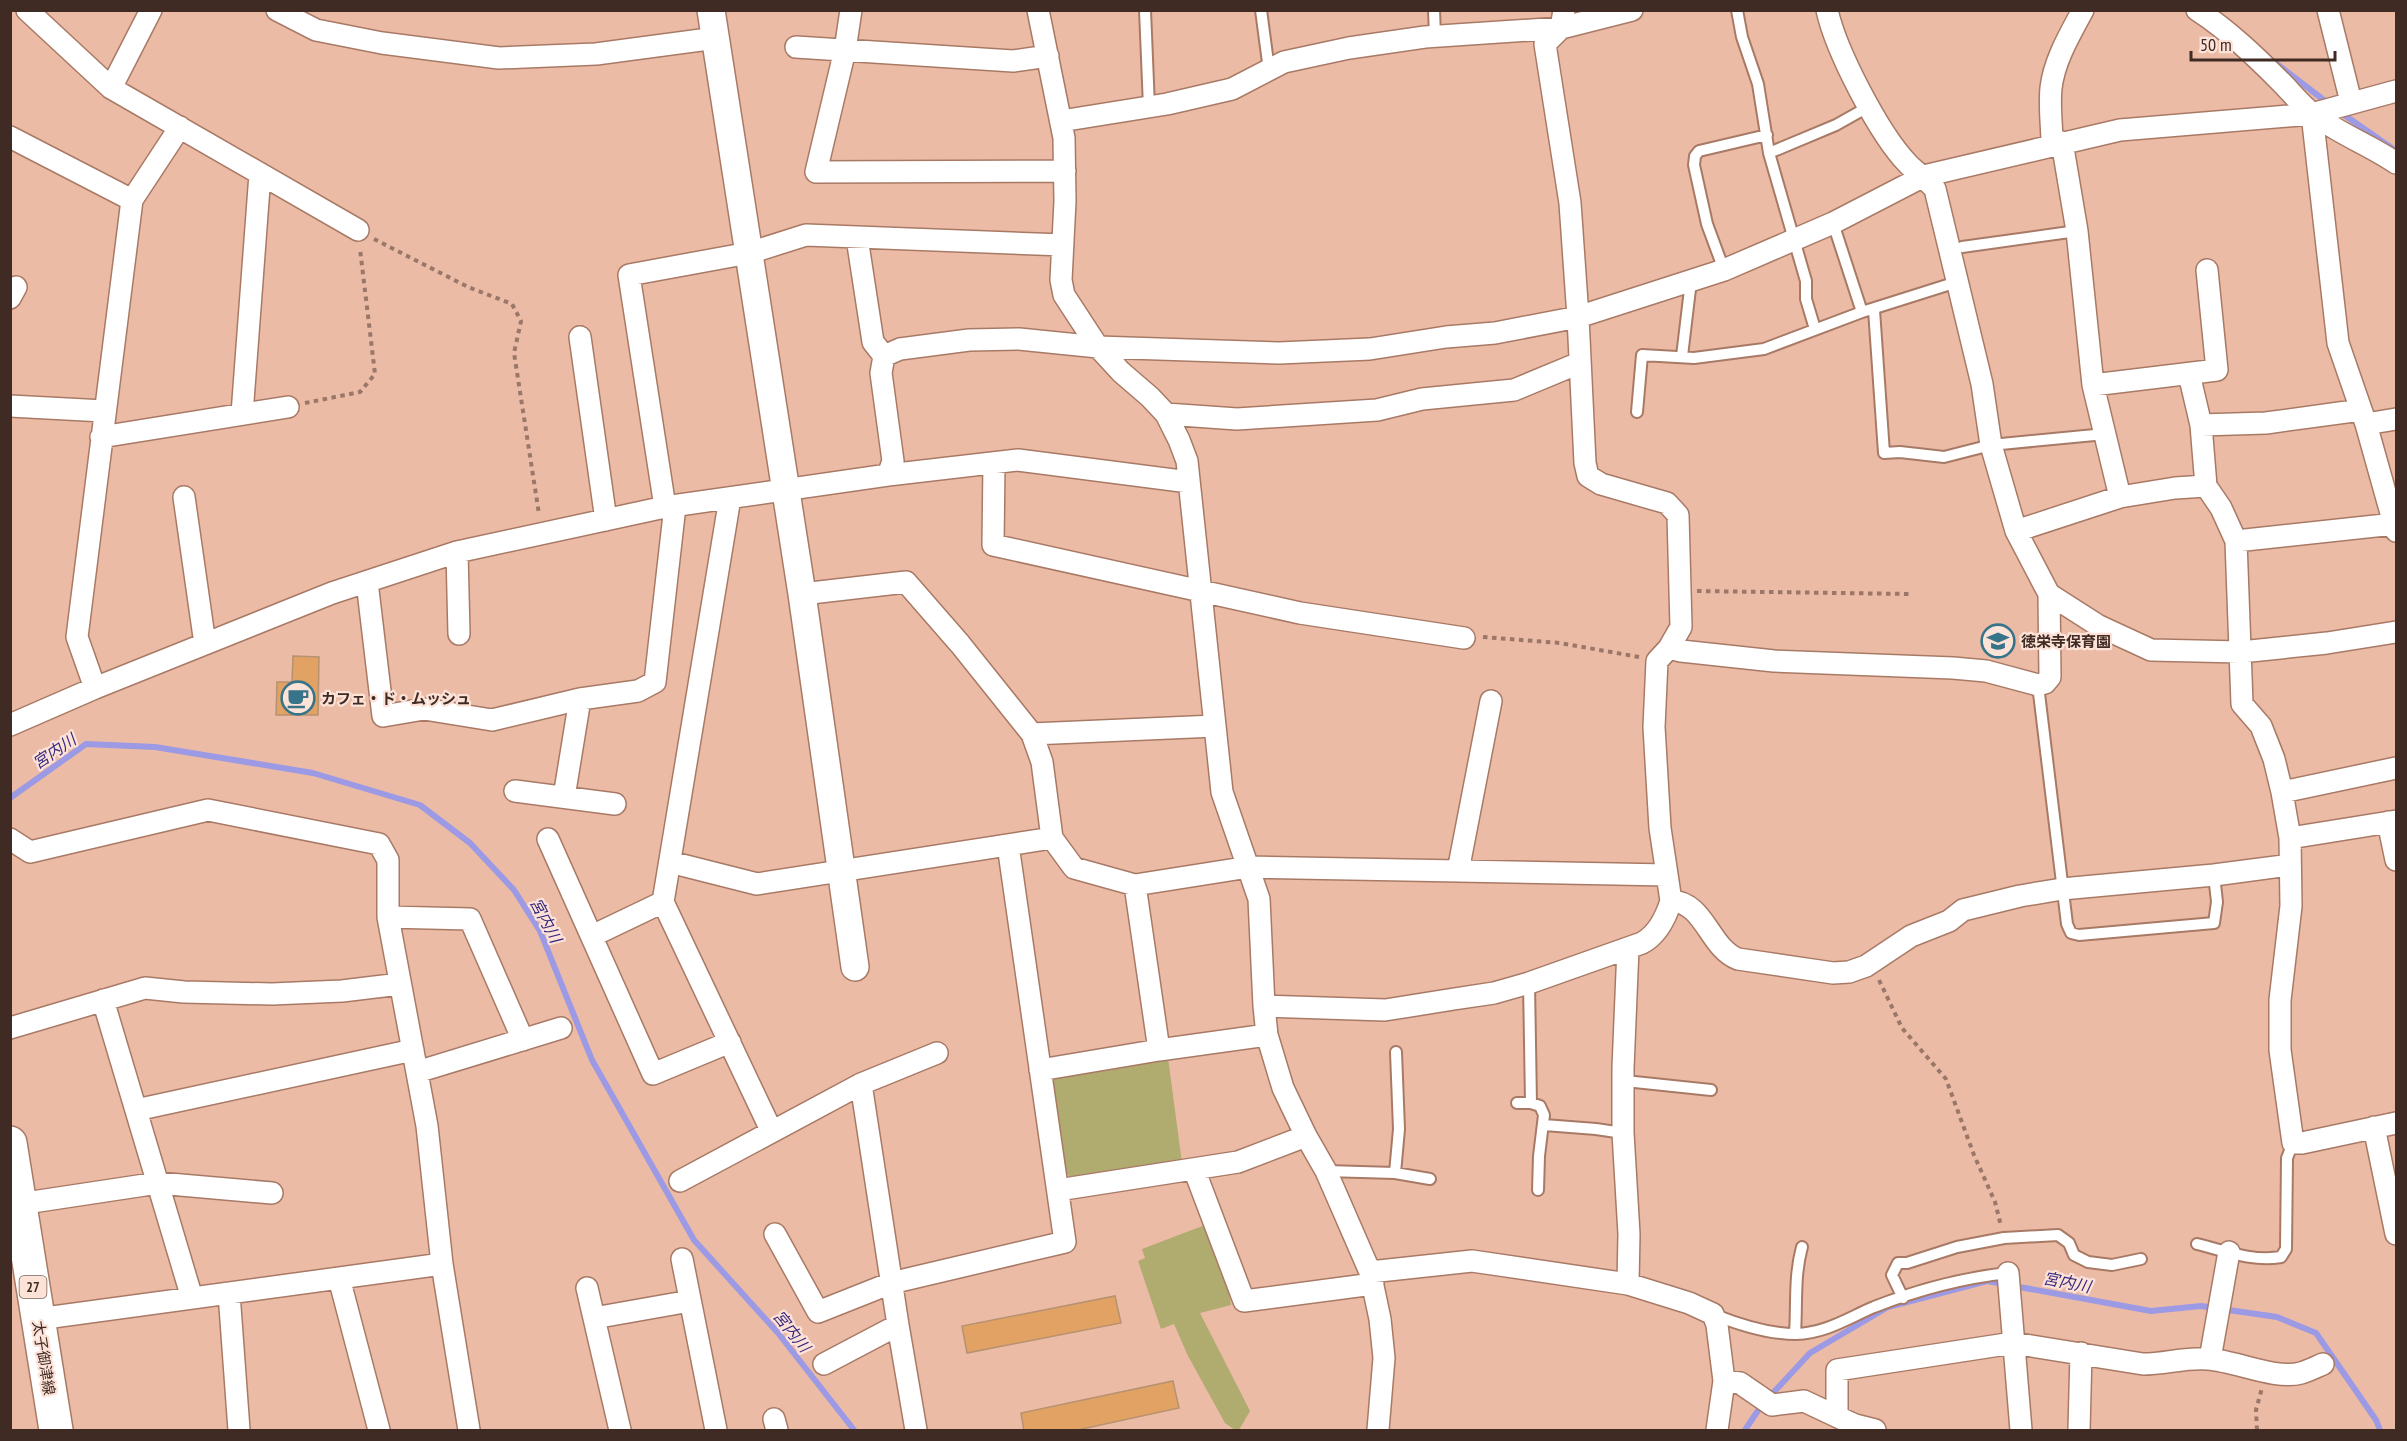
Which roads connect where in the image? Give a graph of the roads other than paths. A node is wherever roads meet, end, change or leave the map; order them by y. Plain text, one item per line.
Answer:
1 (27, 10) edge
2 (151, 10) edge
3 (276, 10) edge
4 (711, 10) edge
5 (851, 10) edge
6 (1038, 10) edge
7 (1145, 10) edge
8 (1261, 10) edge
9 (1434, 10) edge
10 (1632, 10) edge
11 (1737, 10) edge
12 (1827, 10) edge
13 (2083, 10) edge
14 (2197, 10) edge
15 (2328, 10) edge
16 (1562, 19) edge
17 (1435, 36) junction
18 (716, 38) junction
19 (796, 47) dead end
20 (845, 50) junction
21 (1048, 56) junction
22 (1269, 70) junction
23 (111, 88) junction
24 (2397, 91) edge
25 (2351, 102) junction
26 (1149, 107) junction
27 (1868, 107) junction
28 (2312, 114) junction
29 (1061, 121) junction
30 (180, 128) junction
31 (1767, 135) junction
32 (10, 137) edge
33 (2057, 143) junction
34 (1769, 153) junction
35 (2397, 163) edge
36 (1065, 171) junction
37 (260, 174) junction
38 (1924, 176) junction
39 (132, 200) junction
40 (1833, 223) junction
41 (358, 230) road end
42 (2077, 231) junction
43 (857, 238) junction
44 (1794, 240) junction
45 (1063, 245) junction
46 (1962, 247) dead end
47 (748, 253) junction
48 (1724, 270) junction
49 (2208, 270) dead end
50 (1691, 281) junction
51 (1957, 282) junction
52 (1874, 310) junction
53 (1862, 312) junction
54 (1578, 317) junction
55 (1815, 329) junction
56 (580, 337) dead end
57 (1098, 347) junction
58 (885, 356) junction
59 (1682, 356) junction
60 (1579, 363) junction
61 (2189, 374) junction
62 (2093, 385) junction
63 (10, 406) edge
64 (288, 407) road end
65 (104, 411) junction
66 (1637, 412) dead end
67 (242, 414) junction
68 (1166, 414) junction
69 (2363, 417) junction
70 (2397, 419) edge
71 (2201, 425) junction
72 (2105, 434) junction
73 (101, 437) junction
74 (1991, 445) junction
75 (994, 463) junction
76 (888, 475) junction
77 (1188, 482) junction
78 (2206, 486) junction
79 (785, 490) junction
80 (184, 497) dead end
81 (730, 498) junction
82 (2120, 498) junction
83 (670, 507) junction
84 (606, 520) junction
85 (2396, 527) edge
86 (2016, 531) junction
87 (2236, 541) junction
88 (457, 552) junction
89 (367, 582) junction
90 (1200, 590) junction
91 (802, 594) junction
92 (2049, 594) junction
93 (2397, 632) edge
94 (459, 634) dead end
95 (1464, 638) road end
96 (205, 644) junction
97 (2241, 652) junction
98 (1663, 654) junction
99 (2038, 685) junction
100 (95, 687) junction
101 (580, 699) junction
102 (1491, 701) dead end
103 (10, 725) edge
104 (1215, 726) junction
105 (1032, 734) junction
106 (2397, 768) edge
107 (515, 791) dead end
108 (2282, 792) junction
109 (564, 797) junction
110 (615, 804) dead end
111 (2392, 822) edge
112 (1053, 838) junction
113 (2290, 838) junction
114 (10, 839) edge
115 (548, 839) dead end
116 (1008, 845) junction
117 (2397, 860) edge
118 (669, 862) junction
119 (2290, 865) junction
120 (1249, 867) junction
121 (841, 871) junction
122 (1458, 871) junction
123 (1667, 875) junction
124 (2214, 875) junction
125 (1135, 885) junction
126 (2062, 889) junction
127 (1671, 901) junction
128 (663, 902) junction
129 (388, 917) junction
130 (592, 936) junction
131 (1628, 948) junction
132 (855, 967) dead end
133 (1529, 983) junction
134 (400, 984) junction
135 (103, 1000) junction
136 (1264, 1006) junction
137 (10, 1028) edge
138 (561, 1028) dead end
139 (1267, 1035) junction
140 (523, 1040) junction
141 (730, 1042) junction
142 (413, 1050) junction
143 (1160, 1050) junction
144 (1396, 1052) dead end
145 (937, 1053) dead end
146 (1040, 1070) junction
147 (417, 1072) junction
148 (1624, 1081) junction
149 (861, 1084) junction
150 (1711, 1089) dead end
151 (1517, 1103) dead end
152 (1531, 1103) junction
153 (136, 1110) junction
154 (2397, 1123) edge
155 (1544, 1125) junction
156 (2374, 1127) junction
157 (771, 1130) junction
158 (1623, 1133) junction
159 (1306, 1136) junction
160 (10, 1143) edge
161 (2293, 1143) junction
162 (1194, 1169) junction
163 (1326, 1171) junction
164 (1395, 1173) junction
165 (1430, 1179) dead end
166 (680, 1181) dead end
167 (158, 1183) junction
168 (1058, 1190) junction
169 (1538, 1190) dead end
170 (272, 1193) dead end
171 (15, 1206) edge
172 (773, 1233) dead end
173 (2397, 1234) edge
174 (2197, 1244) dead end
175 (1802, 1247) dead end
176 (2229, 1252) junction
177 (682, 1259) dead end
178 (2141, 1259) dead end
179 (442, 1264) junction
180 (339, 1278) junction
181 (1372, 1278) junction
182 (2008, 1282) joint
183 (891, 1283) junction
184 (1628, 1284) junction
185 (587, 1288) dead end
186 (230, 1293) junction
187 (192, 1298) junction
188 (1903, 1298) junction
189 (690, 1300) junction
190 (1713, 1314) junction
191 (594, 1318) junction
192 (38, 1319) junction
193 (898, 1325) junction
194 (1795, 1334) junction
195 (2013, 1343) junction
196 (2081, 1353) junction
197 (2210, 1359) junction
198 (824, 1364) dead end
199 (2323, 1364) dead end
200 (1724, 1381) junction
201 (1837, 1415) junction
202 (56, 1431) edge
203 (239, 1431) edge
204 (379, 1431) edge
205 (469, 1431) edge
206 (620, 1431) edge
207 (716, 1431) edge
208 (916, 1431) edge
209 (1378, 1431) edge
210 (1717, 1431) edge
211 (1875, 1431) edge
212 (2021, 1431) edge
213 (2079, 1431) edge

1 - 23 street
2 - 23 street
3 - 18 street
4 - 18 street
5 - 20 street
6 - 21 street
7 - 26 lane
8 - 22 lane
9 - 17 lane
10 - 16 street
11 - 31 lane
12 - 27 street
13 - 33 street
14 - 28 street
15 - 25 street
16 - 17 street
16 - 54 street
17 - 22 street
18 - 47 street
19 - 20 street
20 - 21 street
20 - 36 street
21 - 29 street
22 - 26 street
23 - 30 street
24 - 25 street
25 - 28 street
26 - 29 street
27 - 34 lane
27 - 38 street
28 - 33 street
28 - 35 street
28 - 69 street
29 - 36 street
30 - 37 street
30 - 39 street
31 - 34 lane
31 - 48 lane
32 - 39 street
33 - 38 street
33 - 42 street
34 - 44 lane
36 - 45 street
37 - 41 street
37 - 67 street
38 - 40 street
38 - 51 street
39 - 65 street
40 - 44 street
40 - 53 lane
42 - 46 lane
42 - 62 street
43 - 45 street
43 - 47 street
43 - 58 street
44 - 48 street
44 - 55 lane
45 - 57 street
47 - 79 street
47 - 83 street
48 - 50 street
49 - 61 street
50 - 54 street
50 - 59 lane
51 - 52 lane
51 - 74 street
52 - 53 lane
52 - 74 lane
53 - 55 lane
54 - 57 street
54 - 60 street
55 - 59 lane
56 - 84 street
57 - 58 street
57 - 68 street
58 - 76 street
59 - 66 lane
60 - 68 street
60 - 98 street
61 - 62 street
61 - 71 street
62 - 72 street
63 - 65 street
64 - 67 street
65 - 73 street
67 - 73 street
68 - 77 street
69 - 70 street
69 - 71 street
69 - 85 street
71 - 78 street
72 - 74 lane
72 - 82 street
73 - 100 street
74 - 86 street
75 - 76 street
75 - 77 street
75 - 90 street
76 - 79 street
77 - 90 street
78 - 82 street
78 - 87 street
79 - 81 street
79 - 91 street
80 - 96 street
81 - 83 street
81 - 118 street
82 - 86 street
83 - 84 street
83 - 101 street
84 - 88 street
85 - 87 street
86 - 92 street
87 - 97 street
88 - 89 street
88 - 94 street
89 - 96 street
89 - 101 street
90 - 95 street
90 - 104 street
91 - 105 street
91 - 121 street
92 - 97 street
92 - 99 street
93 - 97 street
96 - 100 street
97 - 108 street
98 - 99 street
98 - 123 street
99 - 126 lane
100 - 103 street
101 - 109 street
102 - 122 street
104 - 105 street
104 - 120 street
105 - 112 street
106 - 108 street
107 - 109 street
108 - 113 street
109 - 110 street
111 - 113 street
111 - 117 street
112 - 116 street
112 - 125 street
113 - 119 street
114 - 129 street
115 - 130 street
116 - 121 street
116 - 146 street
118 - 121 street
118 - 128 street
119 - 124 street
119 - 161 street
120 - 122 street
120 - 125 street
120 - 136 street
121 - 132 street
122 - 123 street
123 - 127 street
124 - 126 street
124 - 126 lane
125 - 143 street
126 - 127 street
127 - 131 street
128 - 130 street
128 - 141 street
129 - 134 street
129 - 140 street
130 - 141 street
131 - 133 street
131 - 148 street
133 - 136 street
133 - 152 lane
134 - 135 street
134 - 142 street
135 - 137 street
135 - 153 street
136 - 139 street
138 - 140 street
139 - 143 street
139 - 159 street
140 - 147 street
141 - 157 street
142 - 147 street
142 - 153 street
143 - 146 street
144 - 164 lane
145 - 149 street
146 - 168 street
147 - 179 street
148 - 150 lane
148 - 158 street
149 - 157 street
149 - 183 street
151 - 152 lane
152 - 155 lane
153 - 167 street
154 - 156 street
155 - 158 lane
155 - 169 lane
156 - 161 street
156 - 173 street
157 - 166 street
158 - 184 street
159 - 162 street
159 - 163 street
160 - 171 main road, 太子御津線 / 27
161 - 176 lane
162 - 168 street
162 - 181 street
163 - 164 lane
163 - 181 street
164 - 165 lane
167 - 170 street
167 - 171 street
167 - 187 street
168 - 183 street
171 - 192 main road, 太子御津線 / 27
172 - 183 street
174 - 176 lane
175 - 194 lane
176 - 197 street
177 - 189 street
178 - 188 lane
179 - 180 street
179 - 205 street
180 - 186 street
180 - 204 street
181 - 184 street
181 - 209 street
182 - 188 lane
182 - 195 street
183 - 193 street
184 - 190 street
185 - 191 street
186 - 187 street
186 - 203 street
187 - 192 street
188 - 194 lane
189 - 191 street
189 - 207 street
190 - 194 lane
190 - 200 street
191 - 206 street
192 - 202 main road, 太子御津線 / 27
193 - 198 street
193 - 208 street
195 - 196 street
195 - 201 street
195 - 212 street
196 - 197 street
196 - 213 street
197 - 199 street
200 - 201 street
200 - 210 street
201 - 211 street

